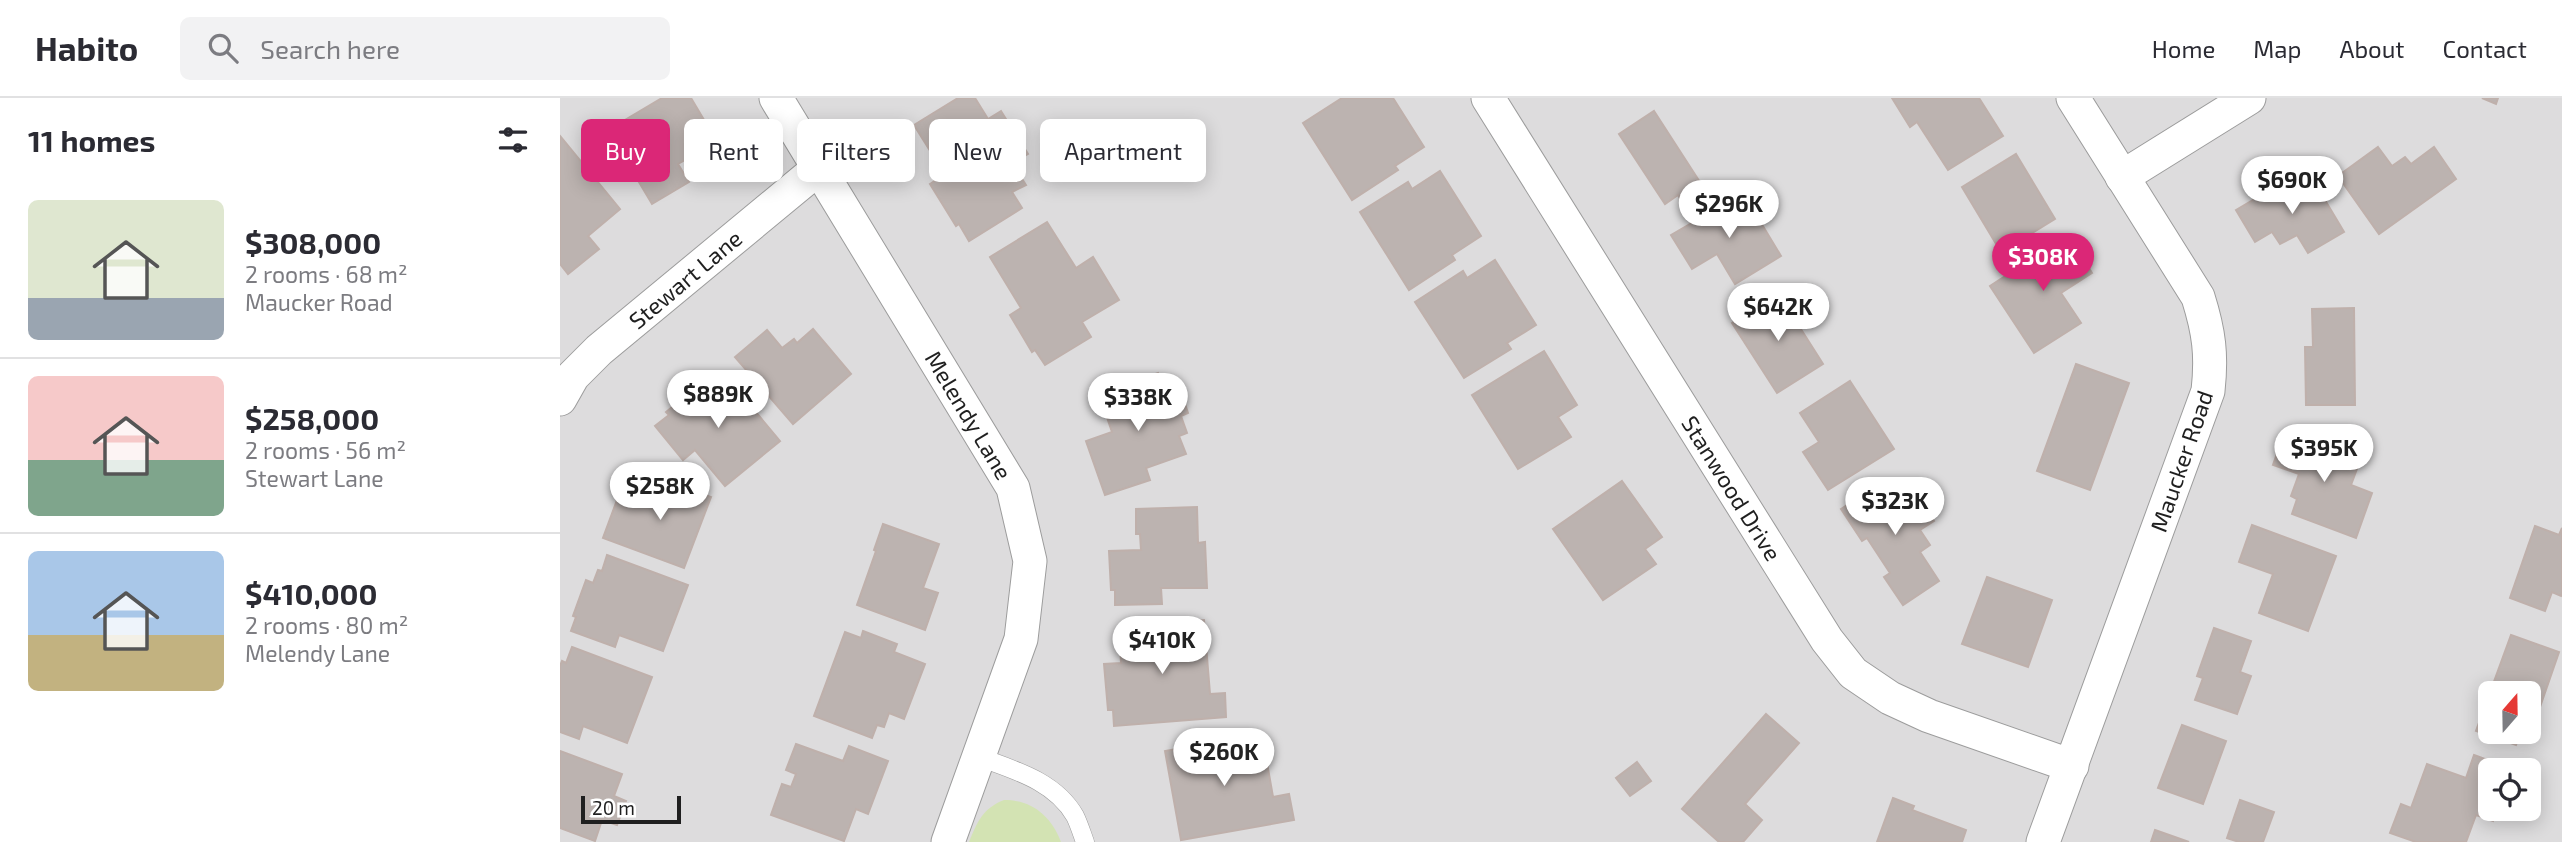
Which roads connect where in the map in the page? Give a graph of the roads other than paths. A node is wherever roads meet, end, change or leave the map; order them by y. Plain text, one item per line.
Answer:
1 (776, 98) edge
2 (1488, 98) edge
3 (2073, 98) edge
4 (2249, 98) edge
5 (797, 132) edge
6 (2122, 177) junction
7 (802, 182) edge
8 (827, 182) edge
9 (560, 399) edge
10 (979, 757) junction
11 (2072, 766) junction
12 (948, 842) edge
13 (1085, 842) edge
14 (2043, 842) edge

1 - 5 street, Melendy Lane
2 - 11 street, Stanwood Drive
3 - 6 street, Maucker Road
4 - 6 street
6 - 11 street, Maucker Road
7 - 9 street, Stewart Lane
8 - 10 street, Melendy Lane
10 - 12 street, Melendy Lane
10 - 13 lane
11 - 14 street, Maucker Road

